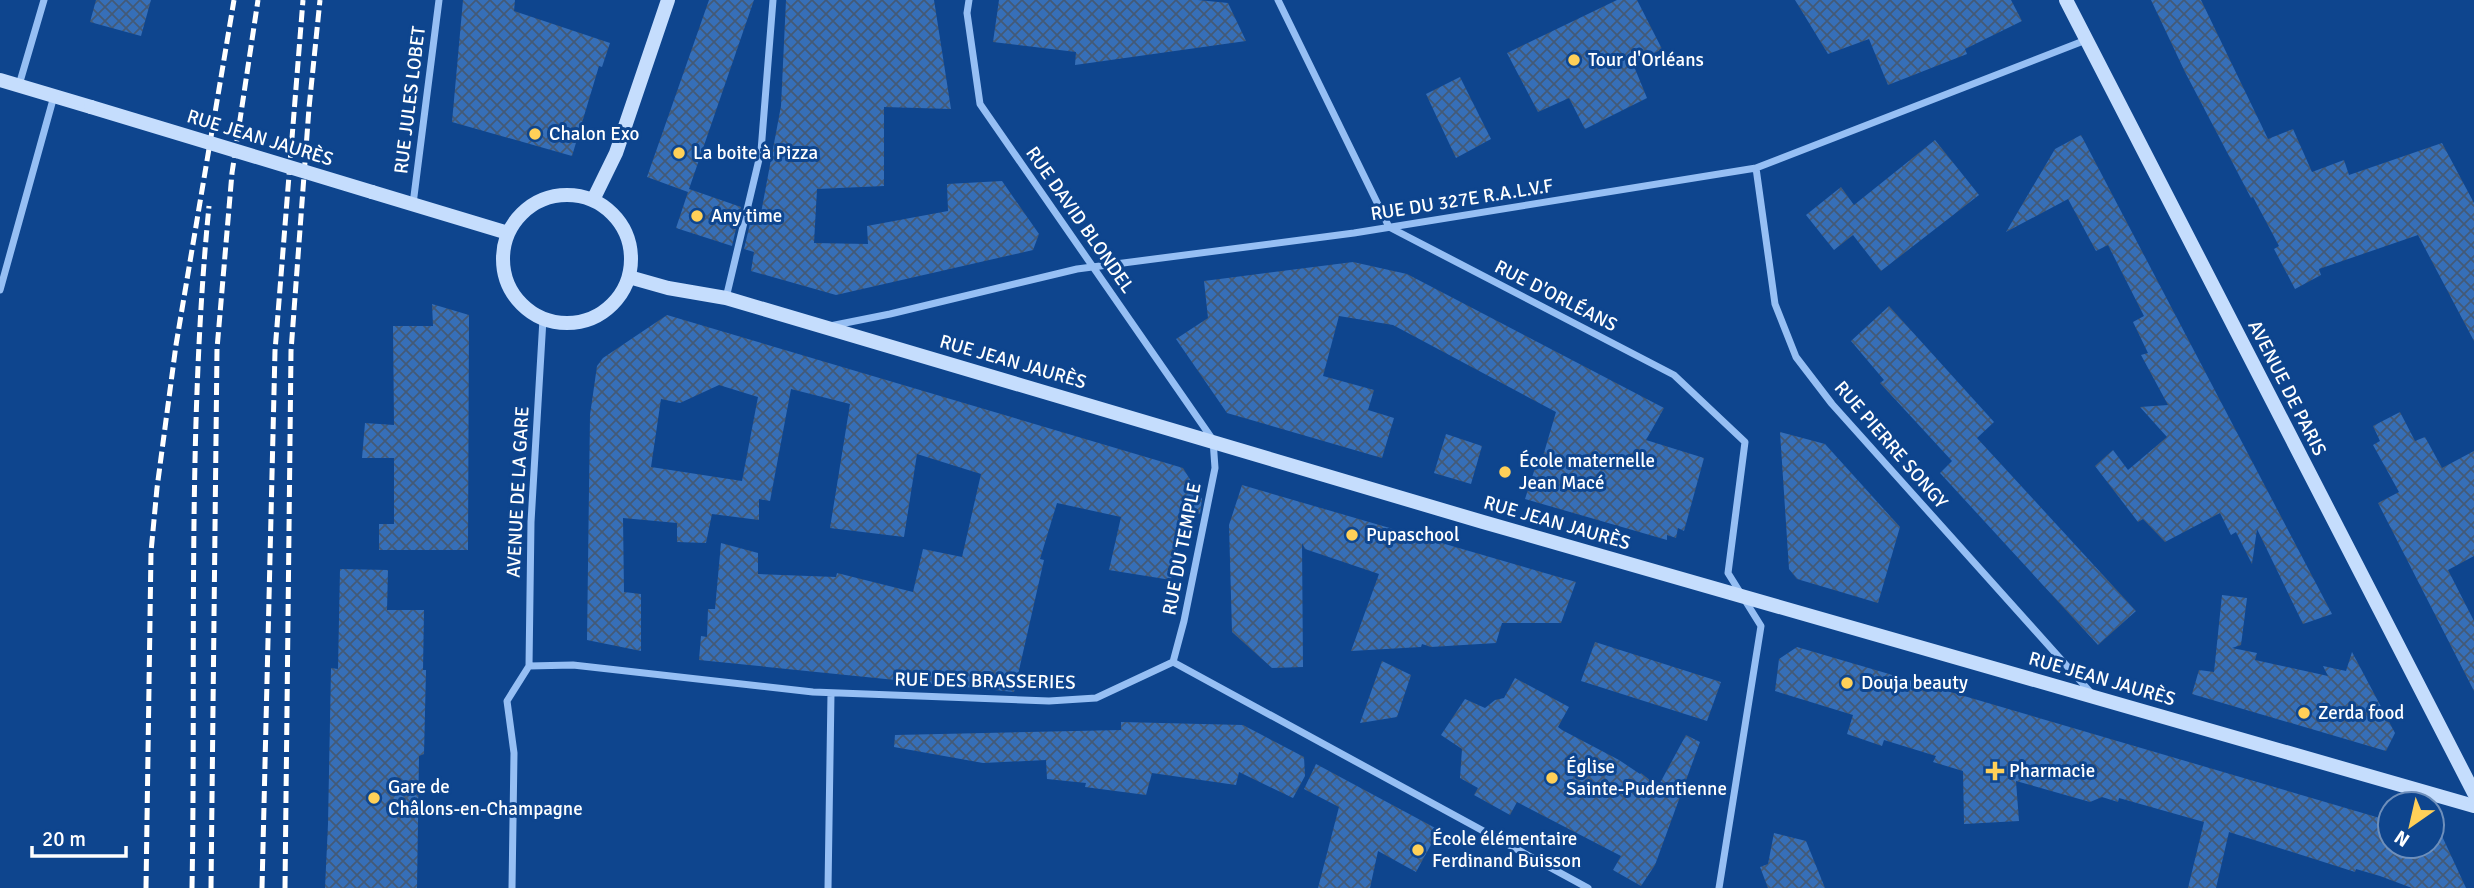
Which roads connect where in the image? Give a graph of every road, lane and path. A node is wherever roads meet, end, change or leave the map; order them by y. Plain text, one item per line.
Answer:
1 (44, 0) edge
2 (439, 0) edge
3 (668, 0) edge
4 (773, 0) edge
5 (969, 0) edge
6 (1278, 0) edge
7 (2066, 0) edge
8 (2086, 40) junction
9 (0, 80) edge
10 (19, 86) junction
11 (54, 96) junction
12 (1756, 167) junction
13 (593, 200) junction
14 (413, 204) junction
15 (1389, 227) junction
16 (508, 233) junction
17 (1094, 267) junction
18 (629, 277) junction
19 (0, 290) edge
20 (726, 298) junction
21 (543, 319) junction
22 (825, 327) junction
23 (1213, 440) junction
24 (1742, 596) junction
25 (1173, 662) junction
26 (529, 666) junction
27 (831, 693) junction
28 (2094, 697) junction
29 (2474, 793) edge
30 (2474, 806) edge
31 (512, 888) edge
32 (828, 888) edge
33 (1587, 888) edge
34 (1719, 888) edge

1 - 10 street
2 - 14 street, RUE JULES LOBET
3 - 13 main road
4 - 20 street
5 - 17 street, RUE DAVID BLONDEL
6 - 15 street
7 - 8 main road, AVENUE DE PARIS
8 - 12 street, RUE DU 327E R.A.L.V.F
8 - 29 main road, AVENUE DE PARIS
9 - 10 main road, RUE JEAN JAURÈS
10 - 11 main road, RUE JEAN JAURÈS
11 - 14 main road, RUE JEAN JAURÈS, bridge
11 - 19 street
12 - 15 street, RUE DU 327E R.A.L.V.F
12 - 28 street, RUE PIERRE SONGY
13 - 16 main road
13 - 18 main road
14 - 16 main road, RUE JEAN JAURÈS
15 - 17 street, RUE DU 327E R.A.L.V.F
15 - 24 street, RUE D'ORLÉANS
16 - 21 main road
17 - 22 street, RUE DU 327E R.A.L.V.F
17 - 23 street, RUE DAVID BLONDEL
18 - 20 main road, RUE JEAN JAURÈS
18 - 21 main road
20 - 22 main road, RUE JEAN JAURÈS
21 - 26 street, AVENUE DE LA GARE
22 - 23 main road, RUE JEAN JAURÈS
23 - 24 main road, RUE JEAN JAURÈS
23 - 25 street, RUE DU TEMPLE
24 - 28 main road, RUE JEAN JAURÈS
24 - 34 street, RUE D'ORLÉANS
25 - 27 street, RUE DES BRASSERIES
25 - 33 street
26 - 27 street, RUE DES BRASSERIES
26 - 31 street
27 - 32 street
28 - 30 main road, RUE JEAN JAURÈS

